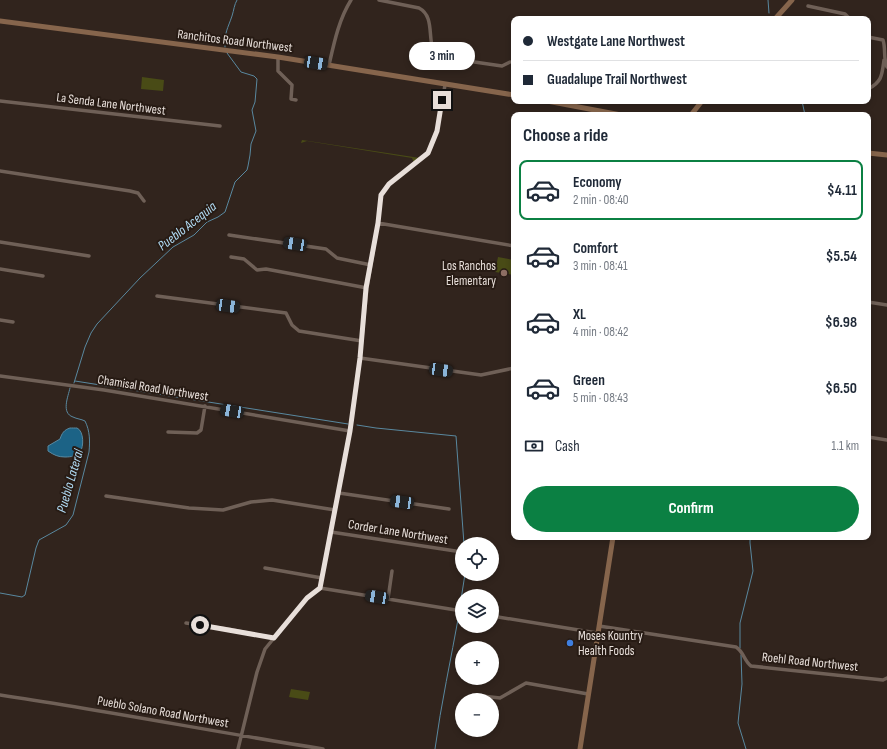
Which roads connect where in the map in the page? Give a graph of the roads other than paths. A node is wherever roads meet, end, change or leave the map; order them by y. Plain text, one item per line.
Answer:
1 (351, 0) edge
2 (379, 0) edge
3 (792, 0) edge
4 (808, 6) dead end
5 (778, 16) edge
6 (847, 16) edge
7 (0, 21) edge
8 (871, 37) edge
9 (278, 57) junction
10 (884, 59) junction
11 (510, 62) dead end
12 (329, 65) junction
13 (887, 67) edge
14 (445, 85) junction
15 (871, 87) edge
16 (511, 96) edge
17 (296, 100) dead end
18 (0, 101) edge
19 (564, 104) edge
20 (700, 104) edge
21 (605, 112) edge
22 (693, 112) edge
23 (220, 126) dead end
24 (871, 153) edge
25 (887, 154) edge
26 (0, 172) edge
27 (144, 201) dead end
28 (378, 223) junction
29 (229, 235) dead end
30 (0, 242) edge
31 (511, 245) edge
32 (89, 256) dead end
33 (232, 257) dead end
34 (371, 265) junction
35 (0, 269) edge
36 (43, 276) dead end
37 (366, 288) junction
38 (157, 296) dead end
39 (871, 302) edge
40 (887, 305) edge
41 (0, 320) edge
42 (13, 322) dead end
43 (362, 341) junction
44 (360, 358) junction
45 (511, 369) edge
46 (0, 376) edge
47 (205, 406) junction
48 (350, 431) junction
49 (168, 432) dead end
50 (871, 437) edge
51 (887, 440) edge
52 (339, 493) junction
53 (106, 496) dead end
54 (335, 510) junction
55 (449, 510) dead end
56 (331, 532) junction
57 (613, 540) edge
58 (455, 551) edge
59 (265, 568) dead end
60 (392, 571) dead end
61 (322, 578) junction
62 (320, 588) junction
63 (388, 599) junction
64 (455, 610) edge
65 (499, 617) edge
66 (186, 623) dead end
67 (599, 626) junction
68 (598, 633) junction
69 (274, 638) junction
70 (887, 678) edge
71 (588, 694) junction
72 (0, 695) edge
73 (499, 698) edge
74 (241, 736) junction
75 (238, 749) edge
76 (323, 749) edge
77 (580, 749) edge

1 - 12 street
2 - 11 street
3 - 5 street
4 - 6 street
7 - 9 street, Ranchitos Road Northwest
8 - 10 street
9 - 12 street, Ranchitos Road Northwest
9 - 17 street
10 - 13 street
10 - 15 street
12 - 14 street, Ranchitos Road Northwest
14 - 16 street, Ranchitos Road Northwest
14 - 28 street
18 - 23 street, La Senda Lane Northwest
19 - 21 street
20 - 22 street
24 - 25 street
26 - 27 street
28 - 31 street
28 - 34 street
29 - 34 street
30 - 32 street
33 - 37 street
34 - 37 street
35 - 36 street
37 - 43 street
38 - 43 street
39 - 40 street
41 - 42 street
43 - 44 street
44 - 45 street
44 - 48 street
46 - 47 street, Chamisal Road Northwest
47 - 48 street, Chamisal Road Northwest
47 - 49 street
48 - 52 street
50 - 51 street
52 - 54 street
52 - 55 street
53 - 54 street
54 - 56 street
56 - 58 street, Corder Lane Northwest
56 - 61 street
57 - 67 street
59 - 61 street
60 - 63 street
61 - 62 street
62 - 63 street
62 - 69 street
63 - 64 street
65 - 68 street
66 - 69 street
67 - 68 street
67 - 70 street, Roehl Road Northwest
68 - 71 street
69 - 74 street
71 - 73 street
71 - 77 street
72 - 74 street, Pueblo Solano Road Northwest
74 - 75 street
74 - 76 street, Pueblo Solano Road Northwest

